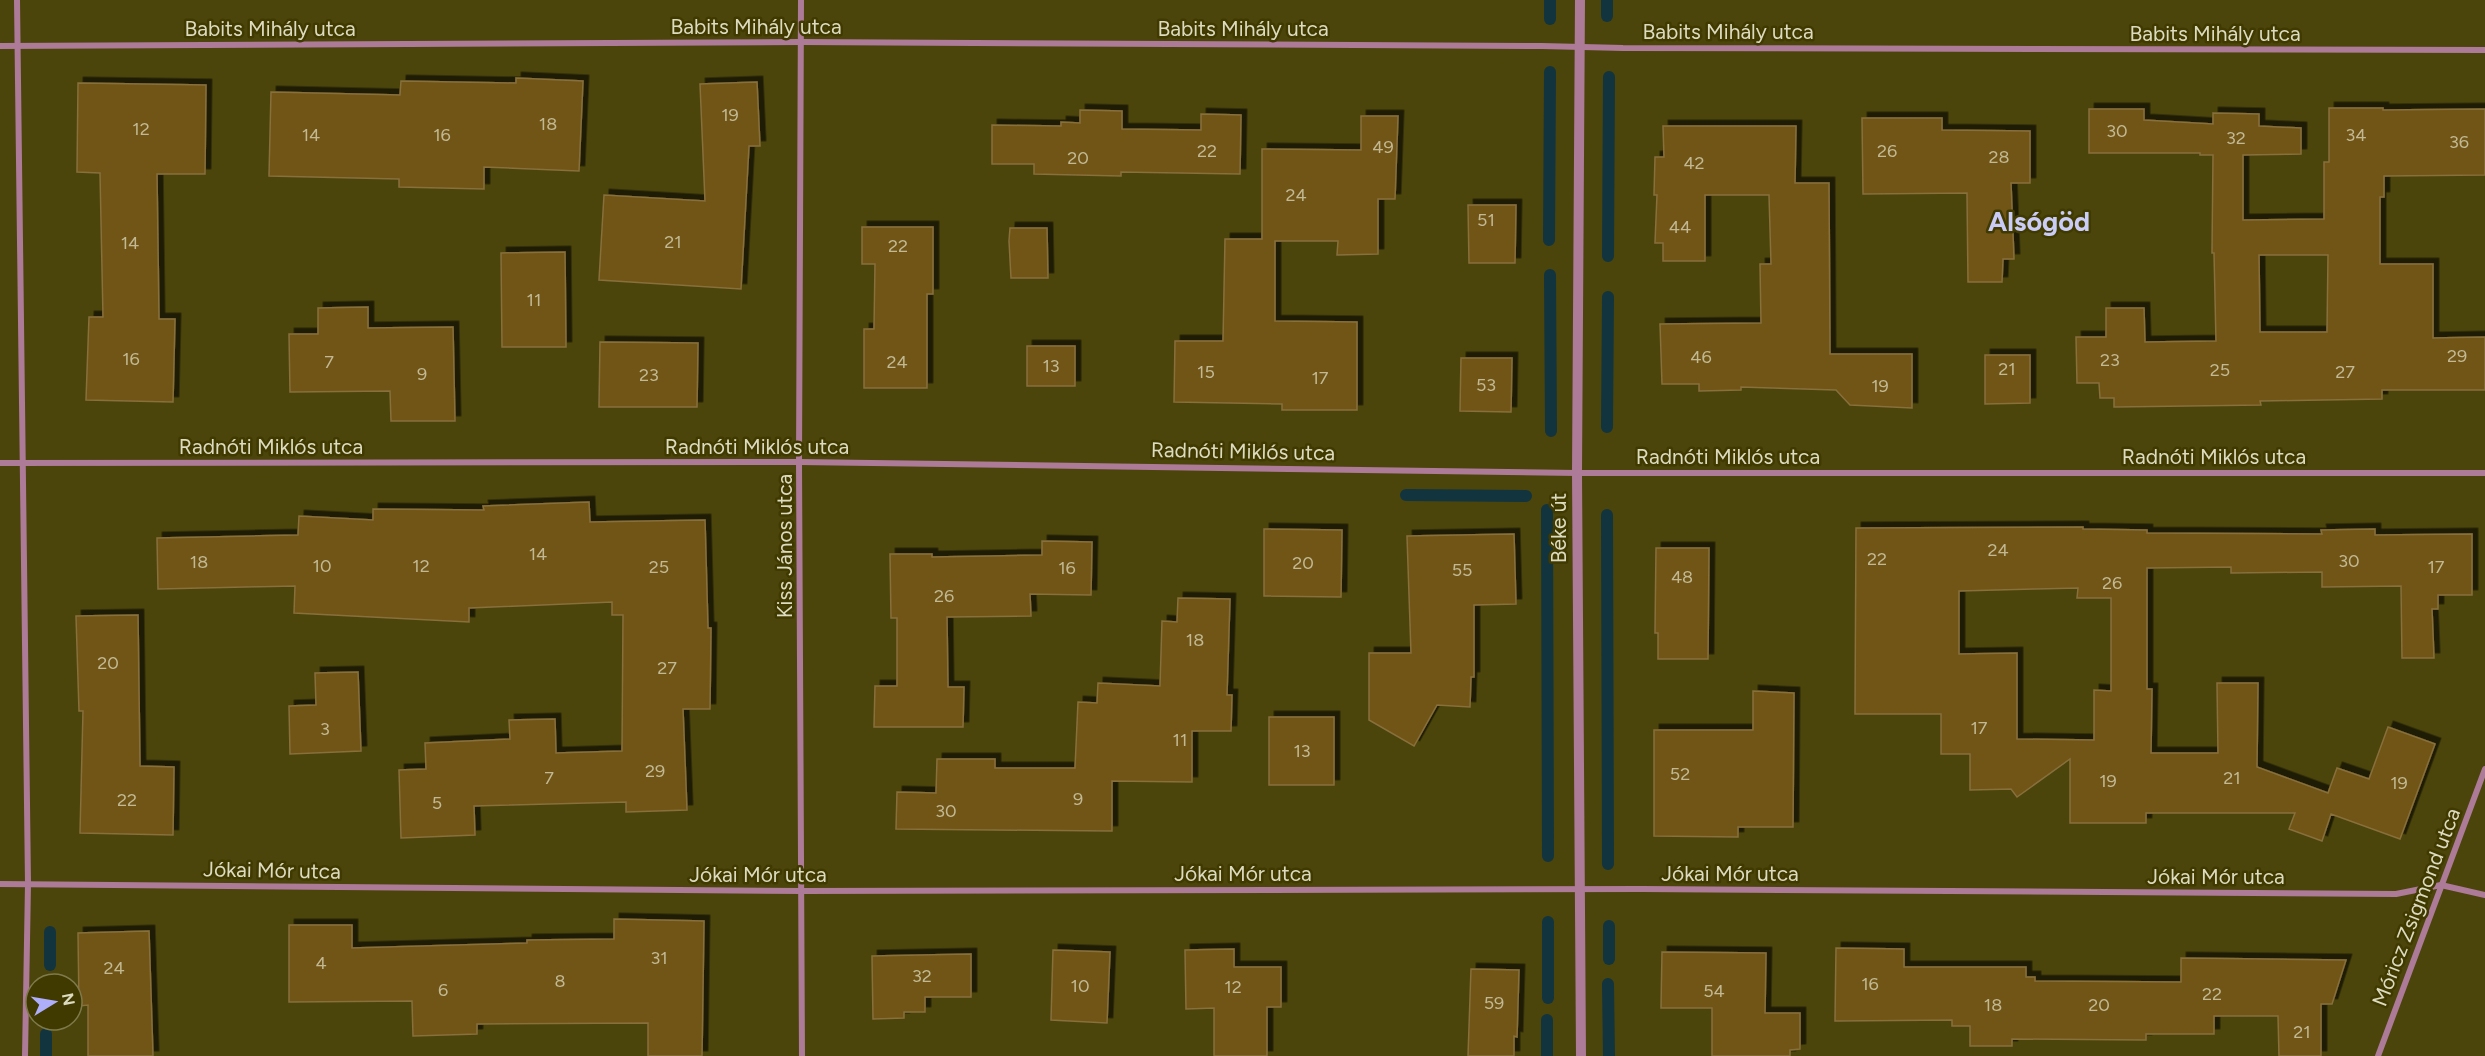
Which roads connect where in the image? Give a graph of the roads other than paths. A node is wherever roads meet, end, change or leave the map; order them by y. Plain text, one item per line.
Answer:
1 (17, 0) edge
2 (801, 0) edge
3 (1580, 0) edge
4 (801, 42) junction
5 (0, 46) edge
6 (17, 46) junction
7 (1580, 47) junction
8 (2485, 50) edge
9 (800, 462) junction
10 (0, 463) edge
11 (22, 463) junction
12 (1577, 473) junction
13 (2485, 473) edge
14 (2485, 769) edge
15 (0, 884) edge
16 (28, 884) junction
17 (2441, 885) junction
18 (1581, 889) junction
19 (802, 891) junction
20 (2485, 895) edge
21 (25, 1056) edge
22 (802, 1056) edge
23 (1581, 1056) edge
24 (2378, 1056) edge

1 - 6 street
2 - 4 street, Kiss János utca
3 - 7 street, Béke út
4 - 6 street, Babits Mihály utca
4 - 7 street, Babits Mihály utca
4 - 9 street, Kiss János utca
5 - 6 street, Babits Mihály utca
6 - 11 street
7 - 8 street, Babits Mihály utca
7 - 12 street, Béke út
9 - 11 street, Radnóti Miklós utca
9 - 12 street, Radnóti Miklós utca
9 - 19 street, Kiss János utca
10 - 11 street, Radnóti Miklós utca
11 - 16 street
12 - 13 street, Radnóti Miklós utca
12 - 18 street, Béke út
14 - 17 street, Móricz Zsigmond utca
15 - 16 street, Jókai Mór utca
16 - 19 street, Jókai Mór utca
16 - 21 street
17 - 18 street, Jókai Mór utca
17 - 20 street, Jókai Mór utca
17 - 24 street, Móricz Zsigmond utca
18 - 19 street, Jókai Mór utca
18 - 23 street, Béke út
19 - 22 street, Kiss János utca

